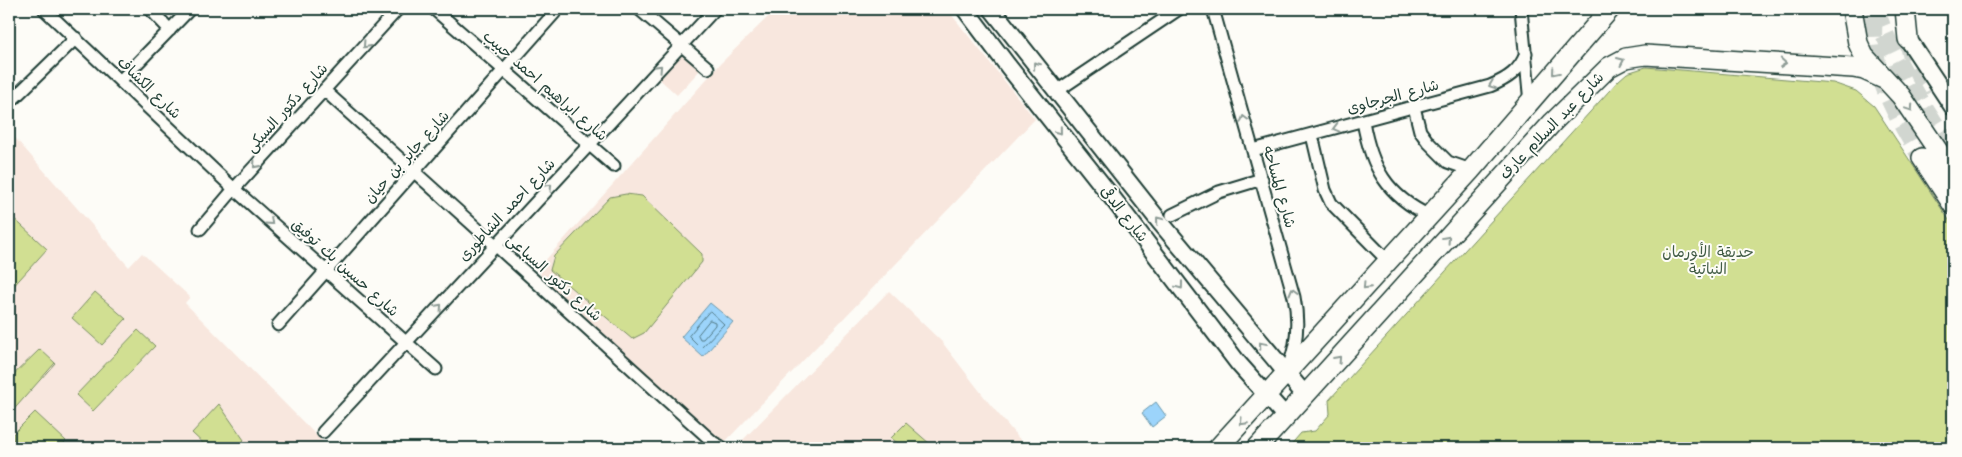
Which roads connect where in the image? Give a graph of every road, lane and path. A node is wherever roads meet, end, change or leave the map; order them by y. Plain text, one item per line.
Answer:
1 (44, 9) edge
2 (150, 9) edge
3 (190, 9) edge
4 (398, 9) edge
5 (434, 9) edge
6 (558, 9) edge
7 (639, 9) edge
8 (714, 9) edge
9 (965, 9) edge
10 (992, 9) edge
11 (1179, 9) edge
12 (1213, 9) edge
13 (1521, 9) edge
14 (1610, 9) edge
15 (1852, 9) edge
16 (1905, 9) edge
17 (170, 30) junction
18 (76, 38) junction
19 (1908, 39) joint
20 (681, 45) junction
21 (1526, 53) junction
22 (708, 68) dead end
23 (504, 70) junction
24 (1886, 80) junction
25 (120, 81) junction
26 (324, 90) junction
27 (1057, 91) junction
28 (9, 103) edge
29 (1530, 103) junction
30 (1414, 107) junction
31 (1953, 107) edge
32 (1364, 121) junction
33 (1553, 122) junction
34 (1312, 135) junction
35 (588, 144) junction
36 (1254, 150) junction
37 (1922, 158) tunnel mouth
38 (614, 166) dead end
39 (1471, 170) junction
40 (414, 171) junction
41 (1953, 173) edge
42 (1262, 178) junction
43 (234, 189) junction
44 (1953, 205) edge
45 (1172, 215) dead end
46 (1430, 216) junction
47 (200, 229) dead end
48 (496, 245) junction
49 (1389, 262) junction
50 (326, 271) junction
51 (278, 325) dead end
52 (406, 343) junction
53 (436, 369) dead end
54 (1286, 374) junction
55 (1267, 395) junction
56 (1305, 395) junction
57 (1286, 417) junction
58 (323, 432) dead end
59 (720, 446) dead end
60 (1218, 448) edge
61 (1257, 448) edge

1 - 18 street, شارع الكشاف
2 - 17 street
3 - 17 street
4 -> 26 street, شارع دكتور السبكى
5 - 23 street, شارع ابراهيم احمد حبيب
6 - 23 street, شارع جابر بن حيان
7 - 20 street
8 - 20 street, شارع احمد الشاطورى
9 -> 55 main road, شارع الدقى
27 -> 10 main road, شارع الدقى
11 - 27 street
36 -> 12 street, شارع المساحه
13 - 21 street
14 -> 29 main road, شارع عبد السلام عارف
15 - 24 main road
16 - 19 main road
17 - 25 street
18 - 25 street, شارع الكشاف
18 - 28 street
19 - 31 main road
20 - 22 street
35 -> 20 street, شارع احمد الشاطورى
21 - 29 street
21 -> 30 street, شارع الجرجاوى
23 - 35 street, شارع ابراهيم احمد حبيب
23 - 40 street, شارع جابر بن حيان
33 -> 24 main road, شارع عبد السلام عارف
24 -> 41 main road
25 - 43 street, شارع الكشاف
26 - 40 street, شارع دكتور السباعى
26 -> 43 street, شارع دكتور السبكى
54 -> 27 main road, شارع الدقى
29 - 33 main road
29 - 39 main road, شارع عبد السلام عارف
30 - 32 street, شارع الجرجاوى
30 - 39 street
32 -> 34 street, شارع الجرجاوى
32 - 46 street
56 -> 33 main road, شارع عبد السلام عارف
34 - 36 street, شارع الجرجاوى
34 - 49 street
35 - 38 street, شارع ابراهيم احمد حبيب
48 -> 35 street, شارع احمد الشاطورى
36 - 42 street, شارع المساحه
37 - 44 main road
39 - 46 main road, شارع عبد السلام عارف
40 - 48 street, شارع دكتور السباعى
40 - 50 street, شارع جابر بن حيان
42 - 45 street
54 -> 42 street, شارع المساحه
43 - 47 street, شارع دكتور السبكى
43 -> 50 street, شارع حسين بك توفيق
46 - 49 main road, شارع عبد السلام عارف
52 -> 48 street, شارع احمد الشاطورى
48 - 59 street, شارع دكتور السباعى
49 -> 54 main road, شارع عبد السلام عارف
50 - 51 street, شارع جابر بن حيان
50 - 52 street, شارع حسين بك توفيق
52 - 53 street, شارع حسين بك توفيق
52 - 58 street, شارع احمد الشاطورى
54 - 55 main road, شارع عبد السلام عارف
54 - 56 main road, شارع الدقى
55 - 57 main road, شارع الدقى
55 -> 60 main road, شارع عبد السلام عارف
56 - 57 main road, شارع عبد السلام عارف
57 - 61 main road, شارع عبد السلام عارف

